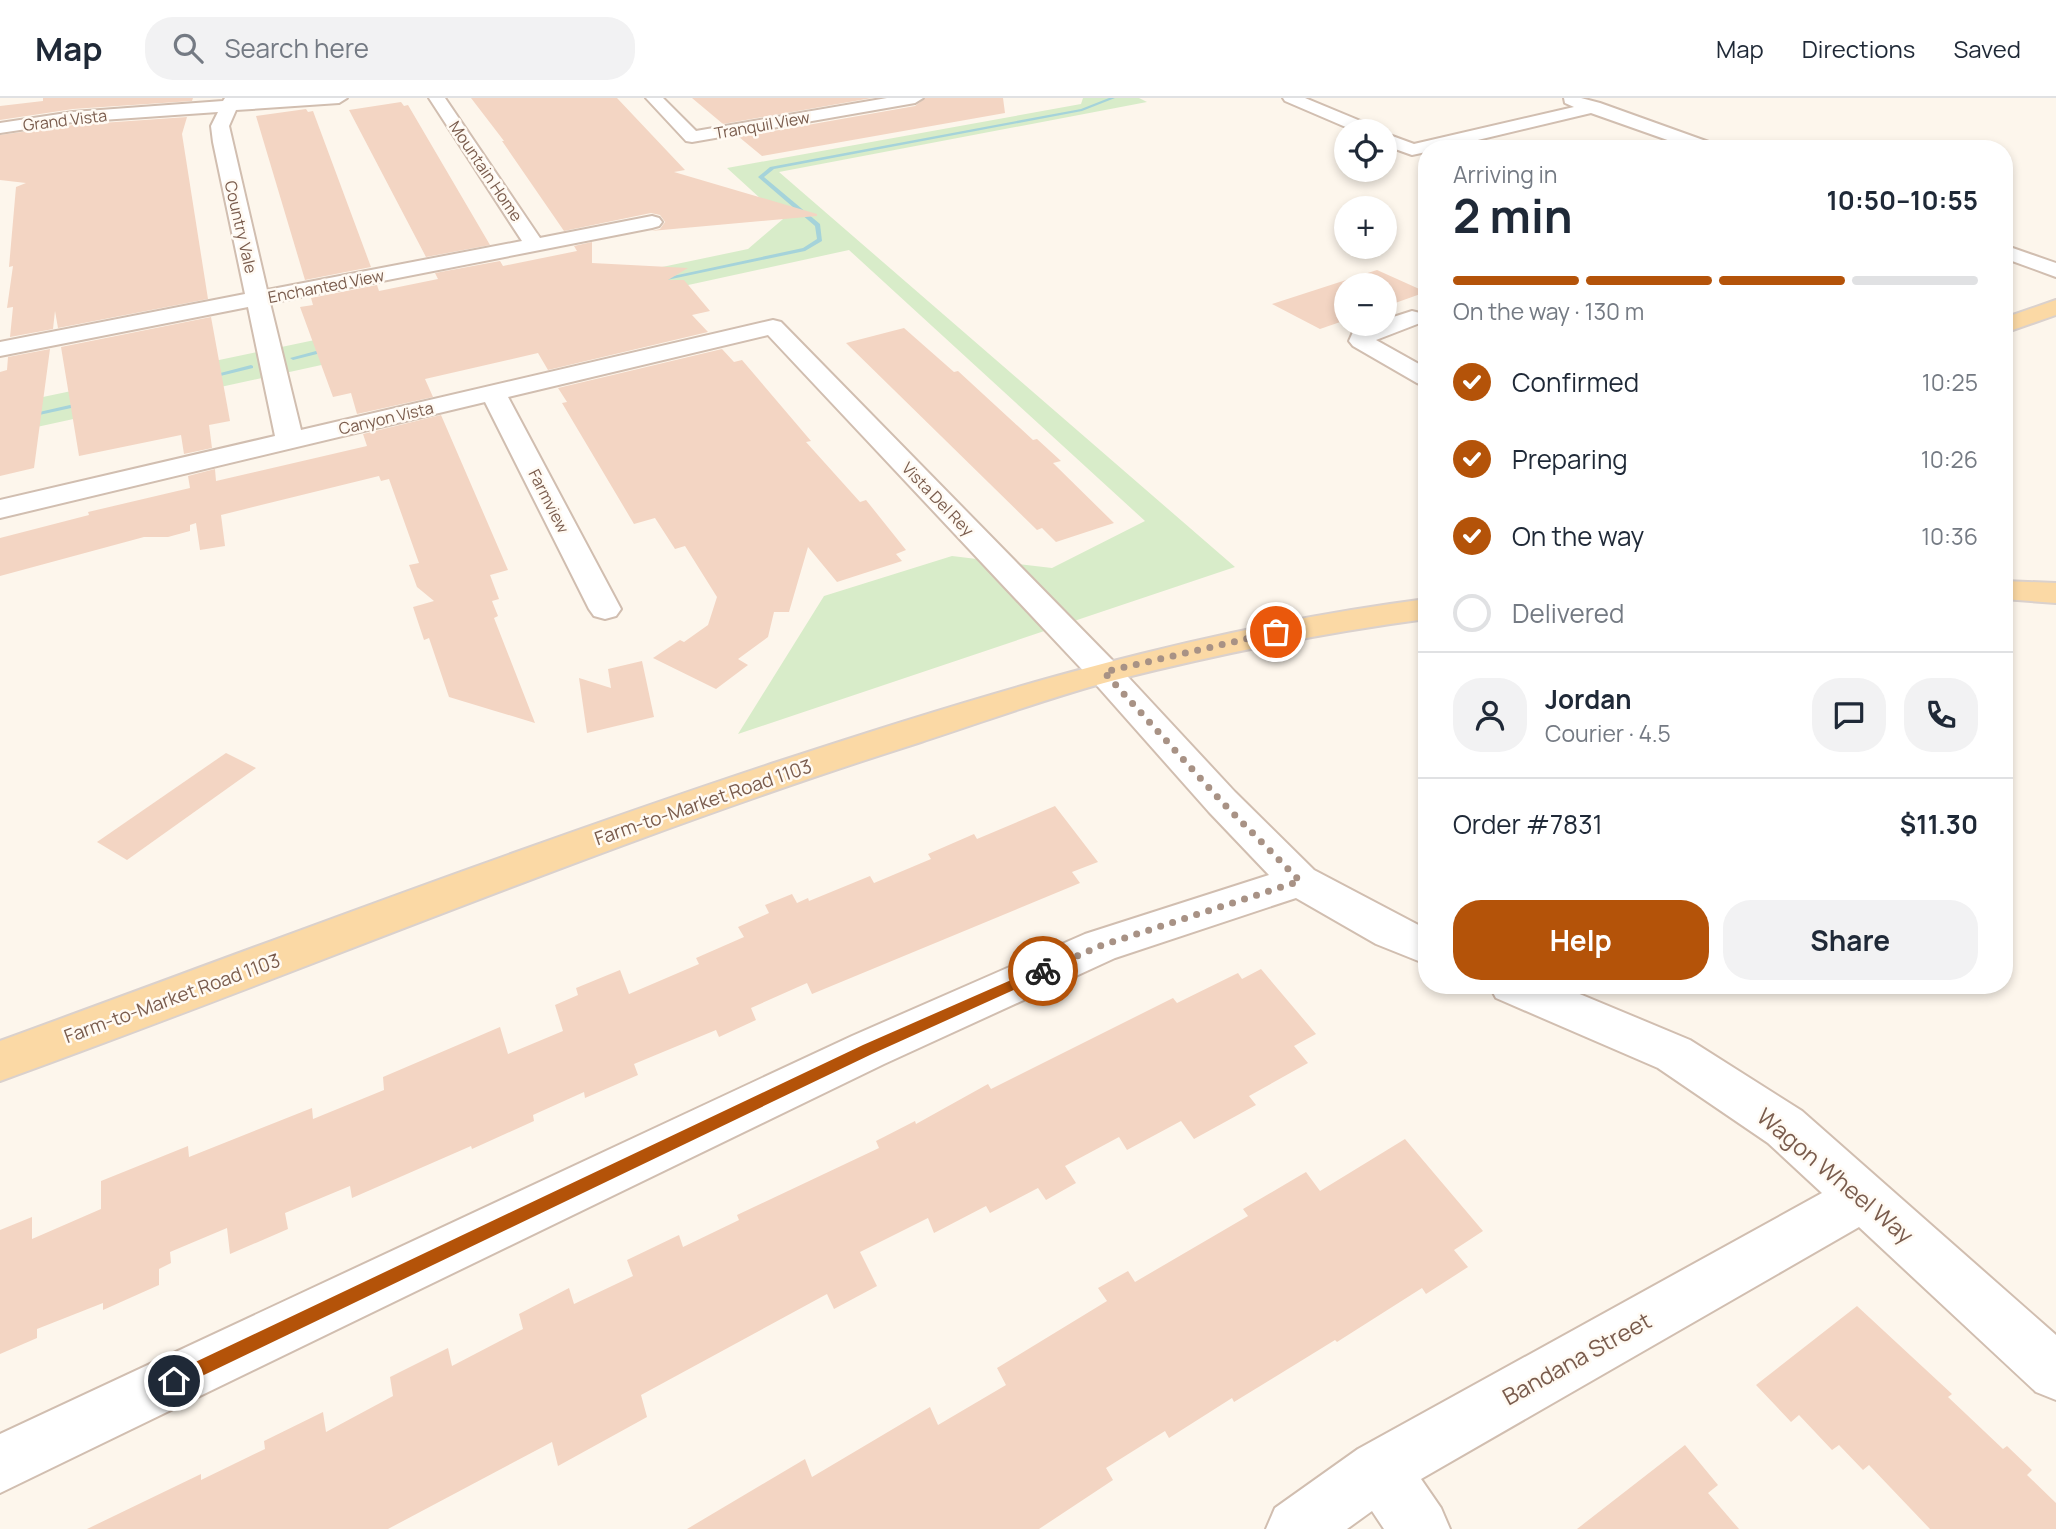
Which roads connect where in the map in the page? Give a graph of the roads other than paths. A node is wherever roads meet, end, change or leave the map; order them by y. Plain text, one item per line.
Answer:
1 (339, 98) edge
2 (437, 98) edge
3 (654, 98) edge
4 (915, 98) edge
5 (1292, 98) edge
6 (1566, 98) edge
7 (232, 102) edge
8 (1594, 107) junction
9 (1341, 119) edge
10 (0, 128) edge
11 (1454, 140) edge
12 (1686, 140) edge
13 (1397, 144) edge
14 (1418, 149) edge
15 (652, 222) dead end
16 (534, 244) junction
17 (2013, 254) edge
18 (2056, 270) edge
19 (258, 300) junction
20 (2056, 307) edge
21 (1412, 318) dead end
22 (2013, 323) edge
23 (773, 327) joint
24 (0, 349) edge
25 (1380, 354) junction
26 (1418, 354) edge
27 (1418, 374) edge
28 (494, 393) junction
29 (290, 441) junction
30 (0, 509) edge
31 (2013, 591) edge
32 (2056, 593) edge
33 (605, 609) dead end
34 (1418, 610) edge
35 (1104, 672) junction
36 (1300, 881) junction
37 (1418, 944) edge
38 (1532, 994) edge
39 (0, 1062) edge
40 (1864, 1198) junction
41 (2056, 1372) edge
42 (0, 1464) edge
43 (1379, 1470) junction
44 (1296, 1529) edge
45 (1420, 1529) edge

1 - 7 street, Grand Vista
2 - 16 street, Mountain Home
3 - 4 street, Tranquil View
5 - 9 street
6 - 8 street
7 - 10 street, Grand Vista
7 - 19 street, Country Vale
8 - 11 street
8 - 12 street
13 - 14 street
15 - 16 street, Enchanted View
16 - 19 street, Enchanted View
17 - 18 street
19 - 24 street, Enchanted View
19 - 29 street, Country Vale
20 - 22 main road
21 - 25 street
23 - 28 street, Canyon Vista
23 - 35 street, Vista Del Rey
25 - 26 street
25 - 27 street
28 - 29 street, Canyon Vista
28 - 33 street, Farmview
29 - 30 street, Canyon Vista
31 - 32 main road
34 - 35 main road, Farm-to-Market Road 1103
35 - 36 street
35 - 39 main road, Farm-to-Market Road 1103
36 - 37 street
36 - 42 street
38 - 40 street, Wagon Wheel Way
40 - 41 street, Wagon Wheel Way
40 - 43 street, Bandana Street
43 - 44 street, Bandana Street
43 - 45 street

